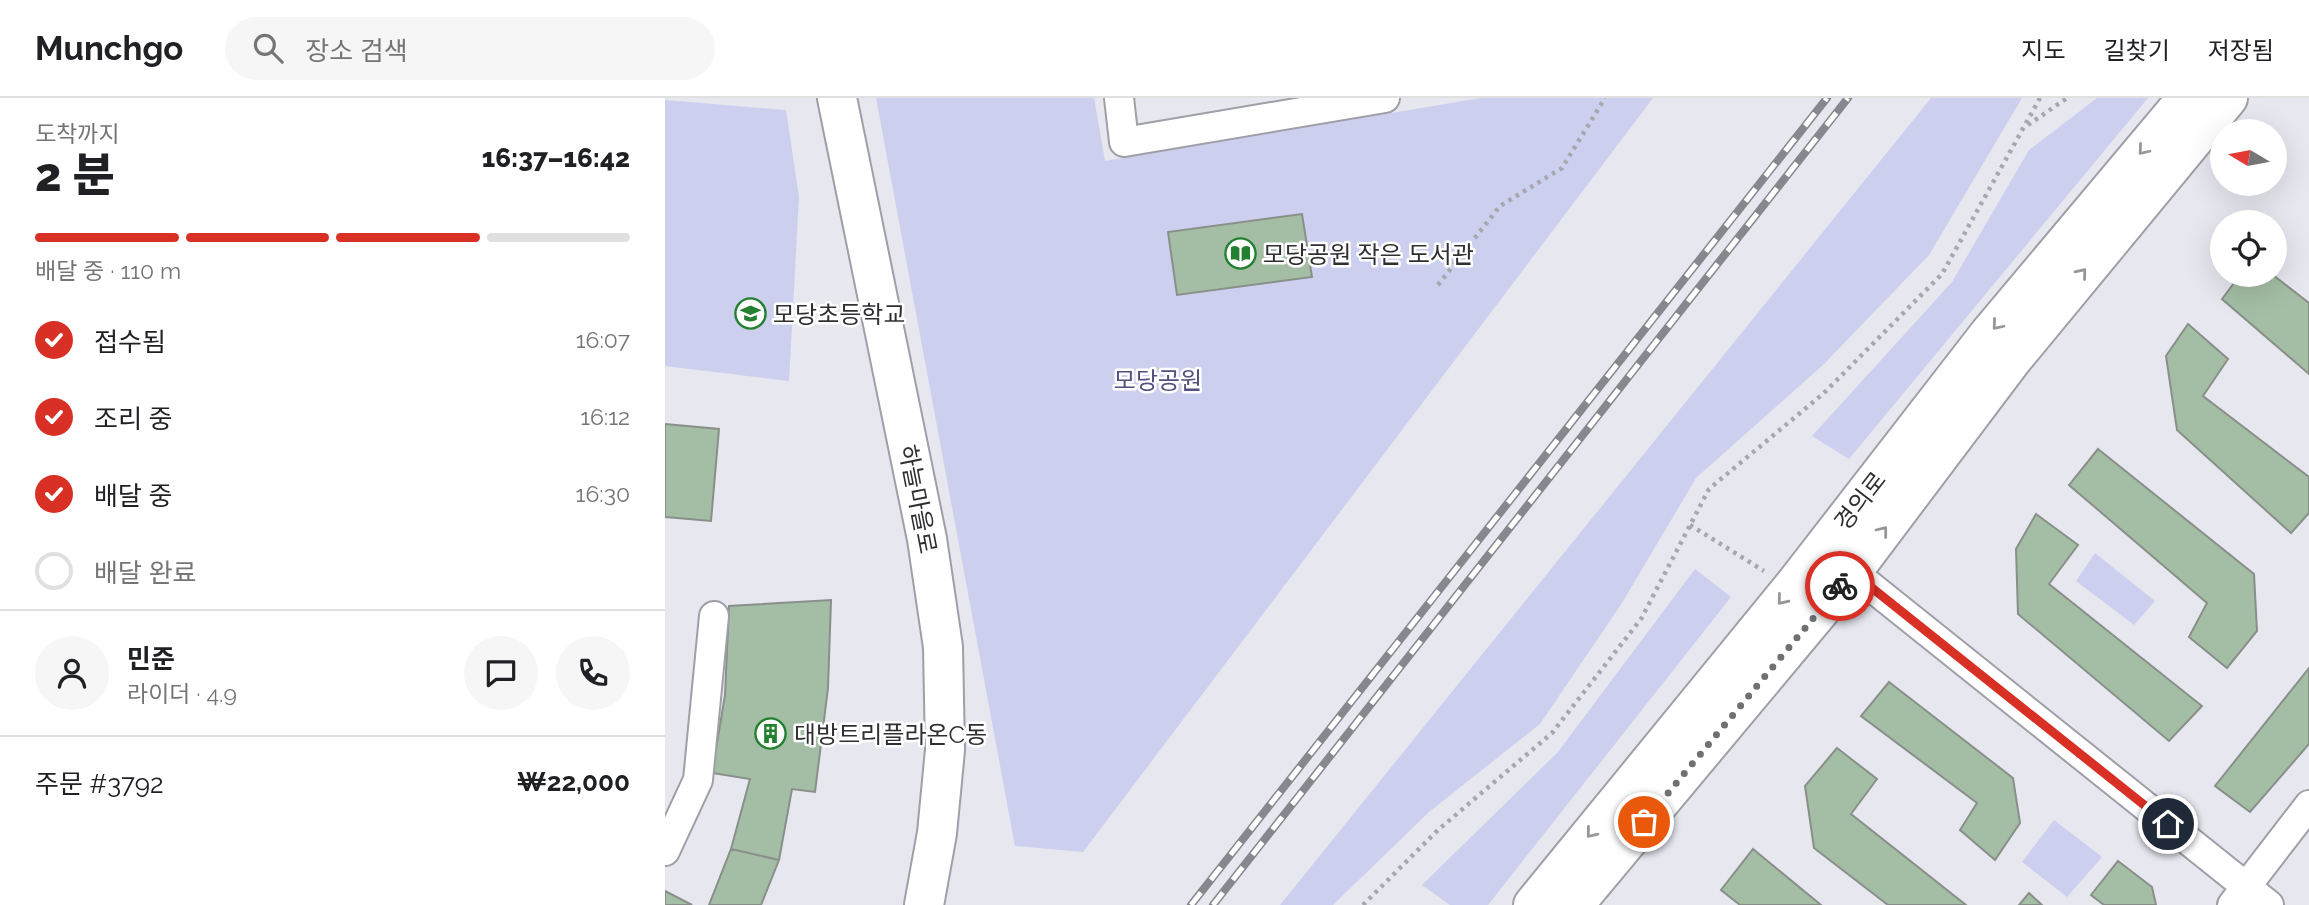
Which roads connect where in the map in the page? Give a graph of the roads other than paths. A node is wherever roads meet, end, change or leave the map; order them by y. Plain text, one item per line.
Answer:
1 (837, 98) edge
2 (1119, 98) edge
3 (1385, 98) edge
4 (2187, 98) edge
5 (2228, 98) edge
6 (1347, 101) edge
7 (1838, 560) junction
8 (714, 616) dead end
9 (2309, 805) edge
10 (665, 851) edge
11 (2239, 896) edge
12 (923, 905) edge
13 (1533, 905) edge
14 (1574, 905) edge
15 (2269, 905) edge

1 - 12 main road, 하늘마을로
2 - 6 street
3 - 6 street
4 -> 7 main road, 경의로
7 -> 5 main road, 경의로
7 - 11 street
7 -> 13 main road, 경의로
7 - 14 main road, 경의로
8 - 10 street
9 - 11 street
11 - 15 street

